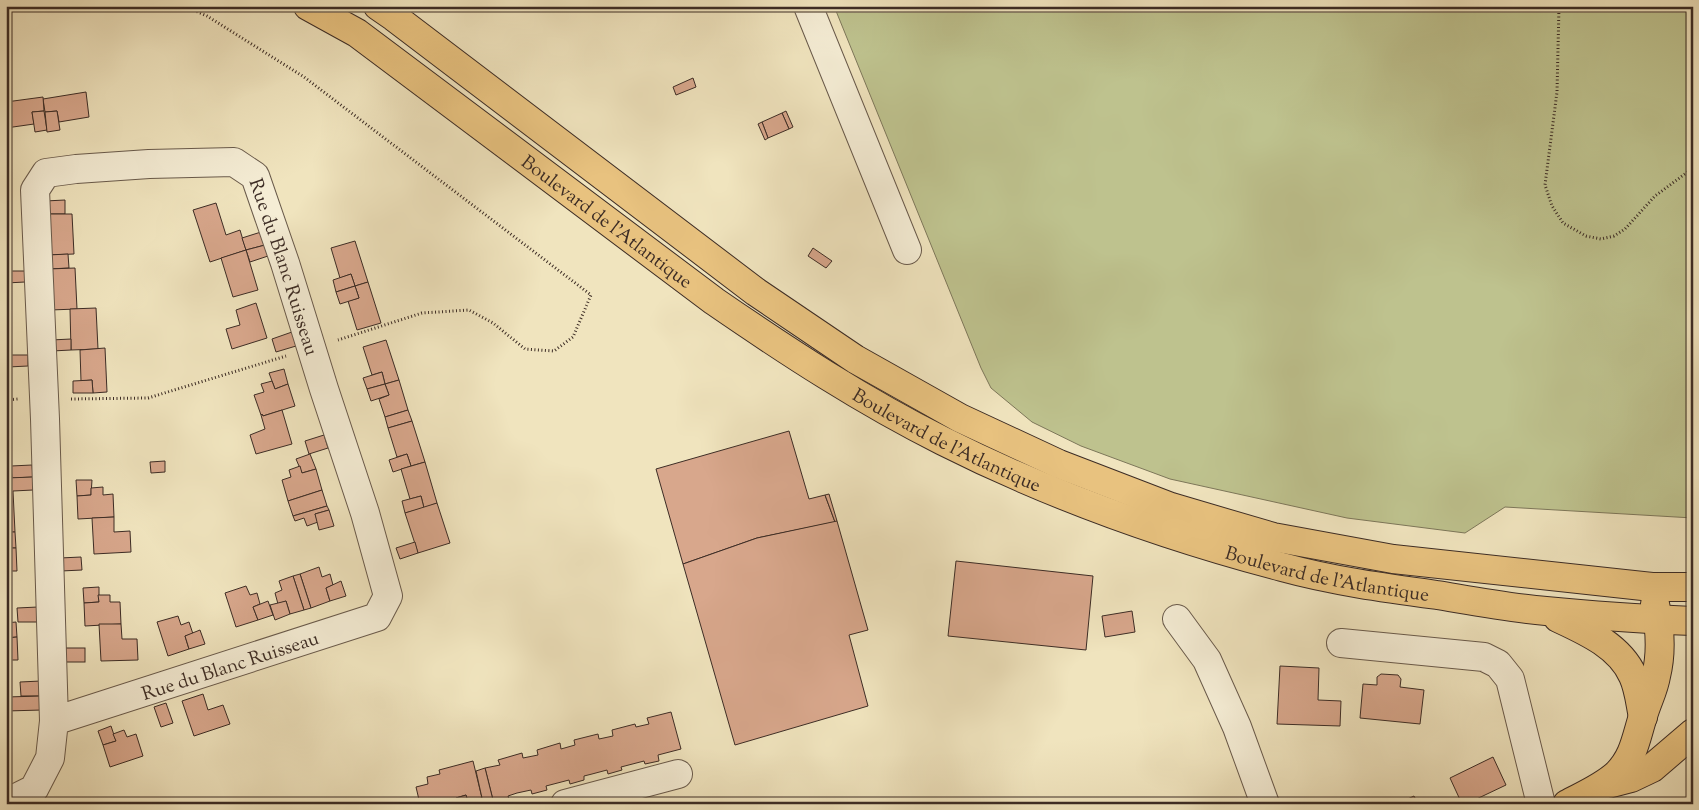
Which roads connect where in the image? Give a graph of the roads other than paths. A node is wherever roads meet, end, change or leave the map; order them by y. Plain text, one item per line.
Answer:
1 (308, 6) edge
2 (378, 6) edge
3 (808, 6) edge
4 (907, 250) dead end
5 (1652, 587) junction
6 (1693, 588) edge
7 (1543, 611) junction
8 (1177, 619) dead end
9 (1650, 620) junction
10 (1693, 621) edge
11 (1341, 643) dead end
12 (1633, 675) junction
13 (1642, 717) junction
14 (54, 721) junction
15 (1693, 733) edge
16 (678, 774) dead end
17 (1600, 787) junction
18 (6, 804) edge
19 (565, 804) edge
20 (1265, 804) edge
21 (1541, 804) edge
22 (1568, 804) edge

1 - 7 main road, Boulevard de l'Atlantique
2 - 5 main road, Boulevard de l'Atlantique
3 - 4 street
5 - 6 main road, Boulevard de l'Atlantique
5 - 9 main road
7 - 9 main road, Boulevard de l'Atlantique
7 - 12 main road
8 - 20 street
9 - 10 main road, Boulevard de l'Atlantique
9 - 12 main road
9 - 13 main road
11 - 21 street
12 - 13 main road
13 - 17 main road
14 - 14 street, Rue du Blanc Ruisseau
14 - 18 street, Rue du Blanc Ruisseau
15 - 17 main road
16 - 19 street
17 - 22 main road

